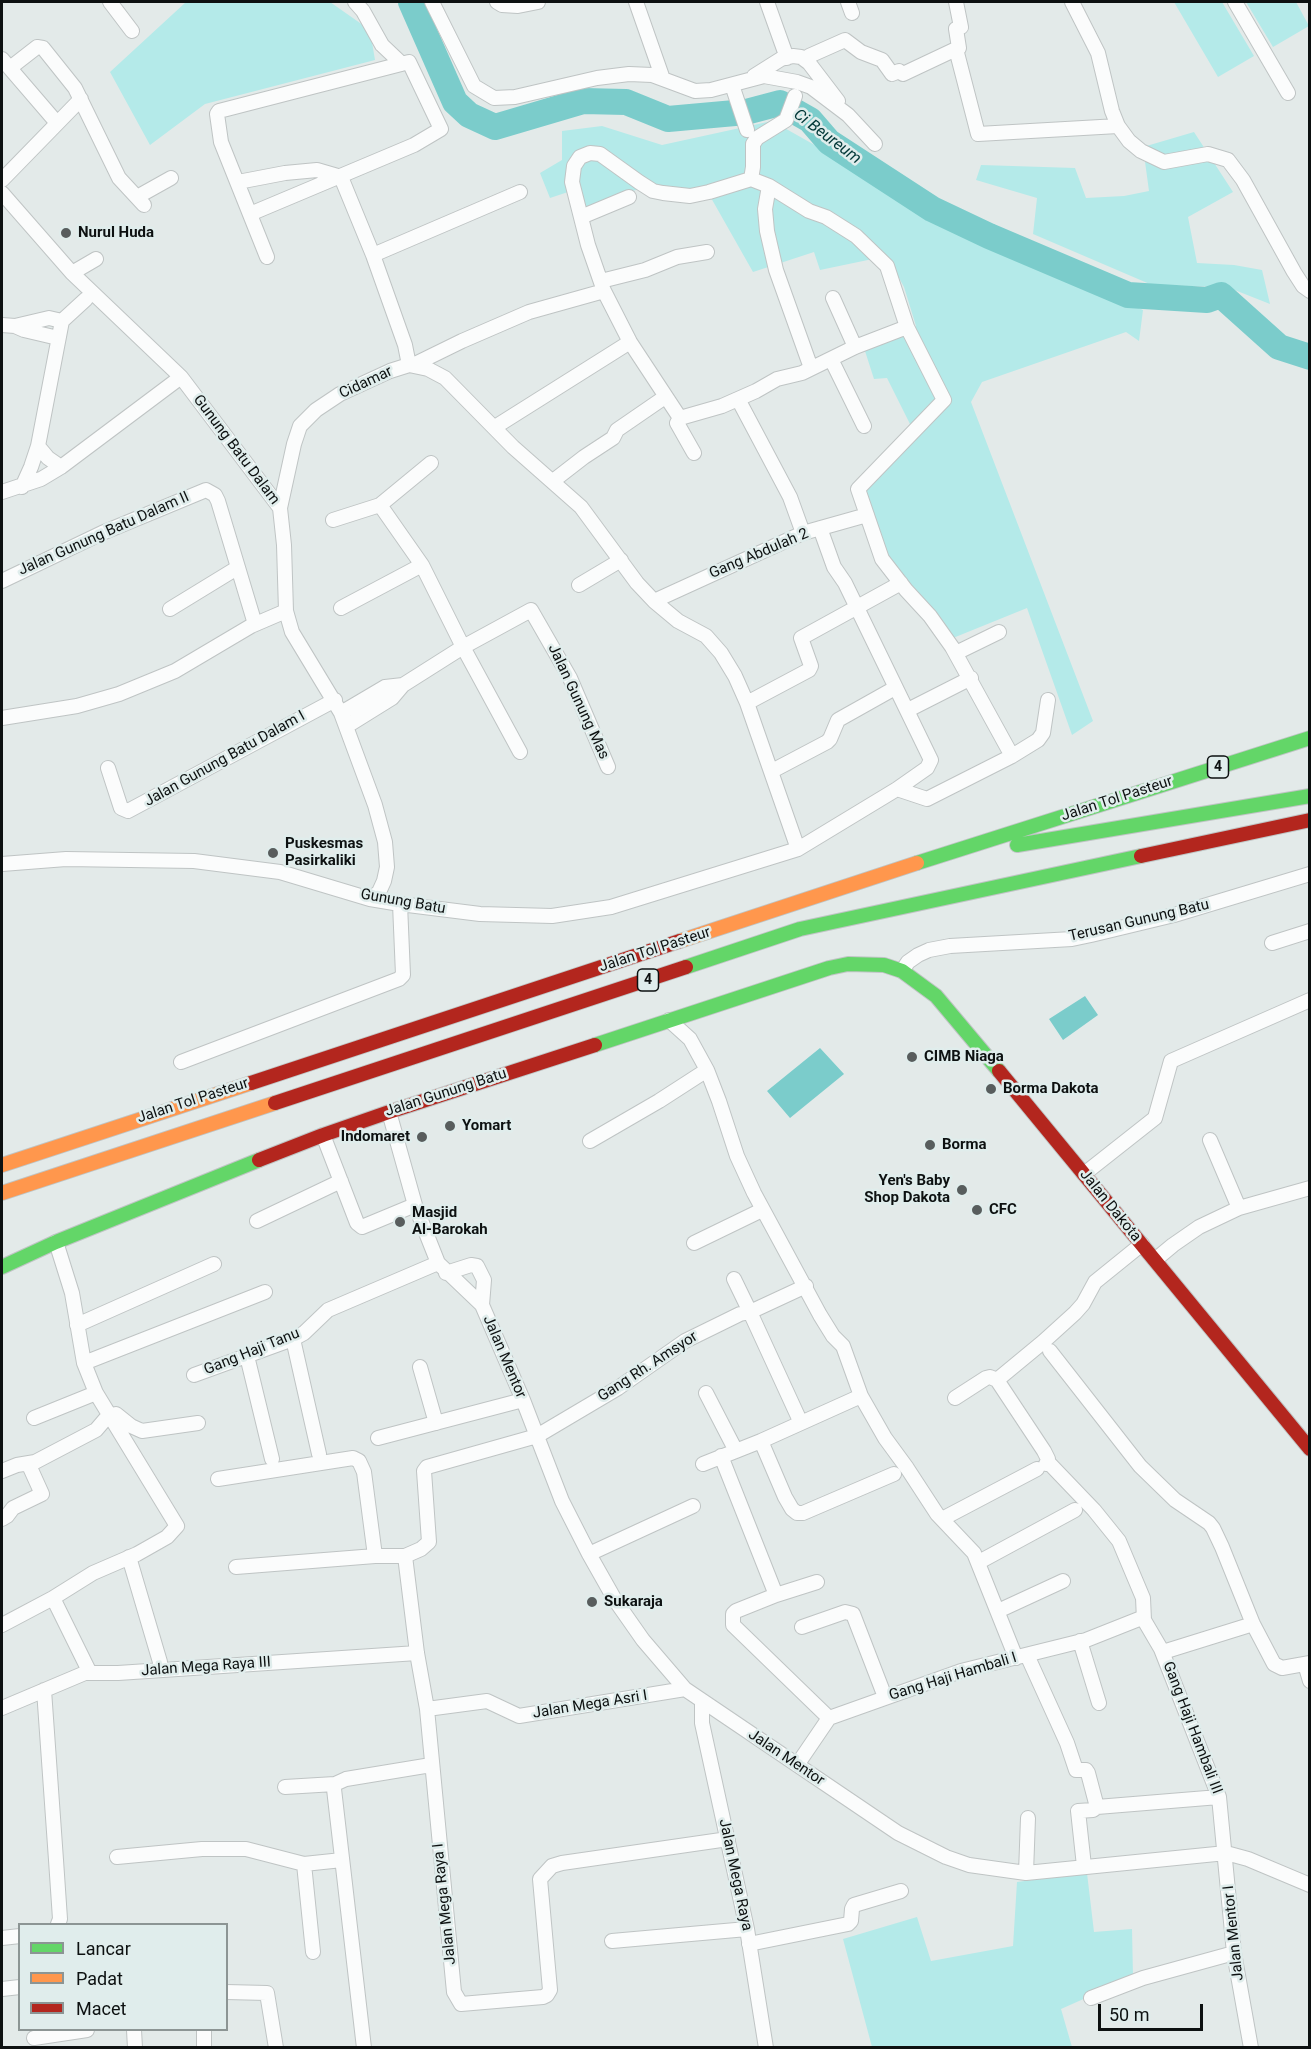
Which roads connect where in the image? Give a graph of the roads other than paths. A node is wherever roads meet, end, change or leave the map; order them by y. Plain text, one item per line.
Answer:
1 (110, 2) edge
2 (355, 2) edge
3 (432, 2) edge
4 (496, 2) edge
5 (538, 2) edge
6 (636, 2) edge
7 (767, 2) edge
8 (957, 2) edge
9 (1072, 2) edge
10 (1235, 2) edge
11 (132, 31) dead end
12 (382, 45) junction
13 (956, 49) junction
14 (809, 56) dead end
15 (787, 58) junction
16 (6, 64) edge
17 (402, 64) junction
18 (377, 71) junction
19 (752, 78) junction
20 (663, 79) junction
21 (733, 88) junction
22 (1288, 93) dead end
23 (795, 96) dead end
24 (81, 99) junction
25 (848, 115) junction
26 (57, 123) junction
27 (1118, 126) junction
28 (747, 130) dead end
29 (875, 144) dead end
30 (341, 177) junction
31 (171, 178) dead end
32 (751, 179) junction
33 (2, 180) edge
34 (238, 182) junction
35 (769, 186) junction
36 (520, 192) dead end
37 (2, 193) edge
38 (629, 197) dead end
39 (250, 214) junction
40 (581, 217) junction
41 (707, 252) dead end
42 (373, 255) junction
43 (267, 257) dead end
44 (96, 259) dead end
45 (72, 273) junction
46 (603, 286) junction
47 (1310, 291) edge
48 (833, 298) dead end
49 (86, 300) dead end
50 (62, 321) junction
51 (8, 326) edge
52 (907, 327) junction
53 (58, 338) junction
54 (630, 342) junction
55 (855, 347) junction
56 (831, 359) junction
57 (411, 365) junction
58 (812, 368) junction
59 (181, 377) junction
60 (664, 397) junction
61 (738, 399) junction
62 (680, 418) junction
63 (864, 426) dead end
64 (495, 427) junction
65 (38, 446) junction
66 (694, 453) dead end
67 (431, 463) dead end
68 (61, 467) junction
69 (553, 481) junction
70 (22, 487) junction
71 (2, 492) edge
72 (380, 505) junction
73 (280, 508) junction
74 (867, 515) junction
75 (333, 520) dead end
76 (820, 528) junction
77 (802, 533) junction
78 (621, 560) junction
79 (422, 565) junction
80 (237, 568) junction
81 (2, 580) edge
82 (901, 584) junction
83 (579, 585) dead end
84 (654, 600) junction
85 (341, 608) dead end
86 (857, 608) junction
87 (170, 609) dead end
88 (286, 611) junction
89 (255, 624) junction
90 (999, 632) dead end
91 (463, 647) junction
92 (956, 653) junction
93 (971, 678) junction
94 (403, 685) junction
95 (895, 688) junction
96 (1048, 700) dead end
97 (747, 703) junction
98 (338, 706) junction
99 (908, 710) junction
100 (2, 718) edge
101 (346, 726) junction
102 (1310, 738) edge
103 (520, 752) dead end
104 (1012, 756) junction
105 (608, 766) dead end
106 (108, 768) dead end
107 (772, 771) junction
108 (897, 789) junction
109 (1310, 796) edge
110 (1310, 820) edge
111 (798, 849) junction
112 (927, 860) junction
113 (2, 864) edge
114 (1310, 874) edge
115 (370, 899) junction
116 (400, 904) junction
117 (1310, 932) edge
118 (1272, 943) dead end
119 (902, 971) junction
120 (1310, 1000) edge
121 (669, 1020) junction
122 (181, 1062) dead end
123 (706, 1070) junction
124 (389, 1112) junction
125 (323, 1135) junction
126 (1210, 1140) dead end
127 (590, 1142) dead end
128 (2, 1165) edge
129 (1084, 1174) junction
130 (341, 1181) junction
131 (1310, 1188) edge
132 (2, 1193) edge
133 (415, 1205) junction
134 (1239, 1208) junction
135 (762, 1210) junction
136 (257, 1221) dead end
137 (56, 1242) junction
138 (694, 1243) dead end
139 (1142, 1245) junction
140 (1155, 1260) junction
141 (214, 1264) dead end
142 (2, 1267) edge
143 (442, 1268) junction
144 (734, 1279) dead end
145 (806, 1286) junction
146 (266, 1292) dead end
147 (482, 1305) junction
148 (750, 1312) junction
149 (77, 1325) junction
150 (293, 1339) junction
151 (1050, 1351) dead end
152 (247, 1356) junction
153 (84, 1363) junction
154 (420, 1367) dead end
155 (194, 1375) dead end
156 (997, 1380) junction
157 (96, 1393) junction
158 (706, 1393) dead end
159 (861, 1396) junction
160 (955, 1398) dead end
161 (523, 1401) junction
162 (108, 1416) junction
163 (34, 1418) dead end
164 (198, 1423) dead end
165 (436, 1423) junction
166 (801, 1423) junction
167 (537, 1436) junction
168 (378, 1438) dead end
169 (761, 1441) junction
170 (1309, 1447) edge
171 (736, 1451) junction
172 (320, 1454) dead end
173 (721, 1456) junction
174 (272, 1459) dead end
175 (28, 1463) junction
176 (703, 1464) dead end
177 (1044, 1465) junction
178 (2, 1471) edge
179 (894, 1474) dead end
180 (218, 1479) dead end
181 (693, 1506) dead end
182 (1075, 1510) dead end
183 (2, 1519) edge
184 (942, 1519) junction
185 (589, 1554) junction
186 (375, 1556) junction
187 (405, 1556) junction
188 (129, 1557) junction
189 (979, 1562) junction
190 (236, 1567) dead end
191 (1063, 1581) dead end
192 (817, 1582) dead end
193 (776, 1595) junction
194 (52, 1598) junction
195 (998, 1611) junction
196 (1138, 1621) junction
197 (1253, 1624) junction
198 (2, 1625) edge
199 (802, 1627) dead end
200 (1080, 1641) junction
201 (1162, 1652) junction
202 (417, 1653) junction
203 (1022, 1657) junction
204 (1307, 1664) edge
205 (160, 1670) junction
206 (90, 1673) junction
207 (1310, 1681) edge
208 (685, 1689) junction
209 (44, 1690) junction
210 (885, 1697) junction
211 (702, 1702) junction
212 (1099, 1703) dead end
213 (2, 1708) edge
214 (427, 1709) junction
215 (829, 1718) junction
216 (431, 1765) junction
217 (797, 1765) junction
218 (335, 1784) junction
219 (285, 1787) dead end
220 (1219, 1797) junction
221 (1097, 1807) junction
222 (1028, 1818) dead end
223 (728, 1839) junction
224 (1226, 1853) junction
225 (117, 1857) dead end
226 (342, 1860) junction
227 (304, 1864) junction
228 (1084, 1866) junction
229 (1026, 1873) junction
230 (1310, 1885) edge
231 (901, 1891) dead end
232 (58, 1923) edge
233 (747, 1929) junction
234 (18, 1936) edge
235 (2, 1938) edge
236 (612, 1941) dead end
237 (749, 1944) junction
238 (313, 1952) dead end
239 (1234, 1953) junction
240 (18, 1987) edge
241 (2, 1989) edge
242 (228, 1992) edge
243 (1091, 1998) dead end
244 (80, 2031) edge
245 (134, 2031) edge
246 (204, 2031) edge
247 (34, 2038) edge
248 (135, 2048) edge
249 (204, 2048) edge
250 (276, 2048) edge
251 (364, 2048) edge
252 (766, 2048) edge
253 (1251, 2048) edge

1 - 11 street
2 - 12 street
3 - 20 street
4 - 5 street
6 - 20 street
7 - 15 street
8 - 13 street
9 - 27 street
10 - 22 street
12 - 17 street
12 - 18 street
13 - 14 street
13 - 27 street
15 - 19 street
15 - 25 street
16 - 24 street
16 - 26 street
17 - 18 street
17 - 30 street
18 - 34 street
19 - 21 street
19 - 25 street
20 - 21 street
21 - 28 street
23 - 32 street
24 - 26 street
24 - 31 street
25 - 29 street
26 - 33 street
27 - 47 street
30 - 34 street
30 - 39 street
30 - 42 street
32 - 35 street
32 - 40 street
34 - 39 street
35 - 52 street
35 - 58 street
36 - 42 street
37 - 45 street, Gunung Batu Dalam
38 - 40 street
39 - 43 street
40 - 46 street
41 - 46 street
42 - 57 street
44 - 45 street
45 - 59 street, Gunung Batu Dalam
46 - 54 street
46 - 57 street
48 - 55 street
49 - 50 street
50 - 51 street
50 - 53 street
51 - 53 street
52 - 55 street
52 - 74 street
53 - 65 street
54 - 60 street
54 - 64 street
55 - 56 street
56 - 58 street
56 - 63 street
57 - 64 street, Cidamar
57 - 73 street, Cidamar
58 - 61 street
59 - 68 street
59 - 73 street, Gunung Batu Dalam
60 - 62 street
60 - 69 street
61 - 62 street
61 - 77 street
62 - 66 street
64 - 69 street, Cidamar
65 - 68 street
65 - 70 street
67 - 72 street
68 - 70 street
69 - 78 street, Cidamar
70 - 71 street
72 - 75 street
72 - 79 street
73 - 88 street, Gunung Batu Dalam
74 - 76 street, Gang Abdulah 2
74 - 82 street
76 - 77 street, Gang Abdulah 2
76 - 86 street
77 - 84 street, Gang Abdulah 2
78 - 83 street
78 - 84 street, Cidamar
79 - 85 street
79 - 91 street
80 - 81 street, Jalan Gunung Batu Dalam II
80 - 87 street
80 - 89 street, Jalan Gunung Batu Dalam II
82 - 86 street
82 - 92 street
84 - 97 street, Cidamar
86 - 95 street
86 - 97 street
88 - 89 street
88 - 98 street, Gunung Batu Dalam
89 - 100 street
90 - 92 street
91 - 94 street, Jalan Gunung Mas
91 - 103 street
91 - 105 street, Jalan Gunung Mas
92 - 93 street
93 - 99 street
93 - 104 street
94 - 98 street, Jalan Gunung Mas
94 - 101 street, Jalan Gunung Mas
95 - 99 street
95 - 107 street
96 - 104 street
97 - 107 street, Cidamar
98 - 101 street, Gunung Batu Dalam
98 - 106 street, Jalan Gunung Batu Dalam I
99 - 108 street, Gunung Batu
101 - 115 street, Gunung Batu Dalam
102 - 112 main road, Jalan Tol Pasteur / 4
104 - 108 street
107 - 111 street, Cidamar
108 - 111 street, Gunung Batu
109 - 112 main road
110 - 132 main road, Jalan Tol Pasteur / 4
111 - 116 street, Gunung Batu
112 - 128 main road, Jalan Tol Pasteur / 4
113 - 115 street, Gunung Batu
114 - 119 street, Terusan Gunung Batu
115 - 116 street, Gunung Batu
116 - 122 street
117 - 118 street
119 - 121 main road, Jalan Gunung Batu
119 - 129 main road, Jalan Dakota
120 - 129 street
121 - 123 street
121 - 124 main road, Jalan Gunung Batu
123 - 127 street
123 - 135 street
124 - 125 main road, Jalan Gunung Batu
124 - 133 street, Jalan Mentor
125 - 130 street
125 - 137 main road, Jalan Gunung Batu
126 - 134 street
129 - 139 main road, Jalan Dakota
130 - 133 street
130 - 136 street
131 - 134 street
133 - 143 street, Jalan Mentor
134 - 140 street
135 - 138 street
135 - 145 street
137 - 142 main road, Jalan Gunung Batu
137 - 149 street
139 - 140 main road, Jalan Dakota
139 - 156 street
140 - 170 main road, Jalan Dakota
141 - 149 street
143 - 147 street, Jalan Mentor
143 - 147 street, Jalan Mentor
143 - 150 street, Gang Haji Tanu
144 - 148 street
145 - 148 street, Gang Rh. Amsyor
145 - 159 street
146 - 153 street
147 - 161 street, Jalan Mentor
148 - 166 street
148 - 167 street, Gang Rh. Amsyor
149 - 153 street
150 - 152 street, Gang Haji Tanu
150 - 172 street
151 - 197 street
152 - 155 street, Gang Haji Tanu
152 - 174 street
153 - 157 street
154 - 165 street
156 - 160 street
156 - 177 street
157 - 162 street
157 - 163 street
158 - 171 street
159 - 166 street
159 - 184 street
161 - 165 street
161 - 167 street, Jalan Mentor
162 - 164 street
162 - 175 street
162 - 188 street
165 - 168 street
166 - 169 street
167 - 185 street, Jalan Mentor
167 - 187 street, Gang Rh. Amsyor
169 - 171 street
169 - 179 street
171 - 173 street
173 - 176 street
173 - 193 street
175 - 178 street
175 - 183 street
177 - 184 street
177 - 196 street
180 - 186 street
181 - 185 street
182 - 189 street
184 - 189 street
185 - 208 street, Jalan Mentor
186 - 187 street
186 - 190 street
187 - 202 street
188 - 194 street
188 - 205 street
189 - 195 street
191 - 195 street
192 - 193 street
193 - 215 street
194 - 198 street
194 - 206 street
195 - 203 street
196 - 200 street, Gang Haji Hambali I
196 - 201 street, Gang Haji Hambali III
197 - 201 street
197 - 204 street
199 - 210 street
200 - 203 street, Gang Haji Hambali I
200 - 212 street
201 - 220 street, Gang Haji Hambali III
202 - 205 street, Jalan Mega Raya III
202 - 214 street
203 - 210 street, Gang Haji Hambali I
203 - 221 street
204 - 207 street
205 - 206 street, Jalan Mega Raya III
206 - 209 street, Jalan Mega Raya III
208 - 211 street, Jalan Mentor
208 - 214 street, Jalan Mega Asri I
209 - 213 street, Jalan Mega Raya III
209 - 232 street
210 - 215 street, Gang Haji Hambali I
211 - 217 street, Jalan Mentor
211 - 223 street, Jalan Mega Raya
214 - 216 street
215 - 217 street
216 - 218 street
216 - 223 street, Jalan Mega Raya I
217 - 229 street, Jalan Mentor
218 - 219 street
218 - 226 street
220 - 221 street
220 - 224 street, Gang Haji Hambali III
221 - 228 street
222 - 229 street
223 - 233 street, Jalan Mega Raya
224 - 228 street, Jalan Mentor
224 - 230 street, Jalan Mentor
224 - 239 street, Jalan Mentor I
225 - 227 street
226 - 227 street
226 - 251 street
227 - 238 street
228 - 229 street, Jalan Mentor
231 - 237 street
233 - 236 street
233 - 237 street, Jalan Mega Raya
234 - 235 street
237 - 252 street, Jalan Mega Raya
239 - 243 street
239 - 253 street, Jalan Mentor I
240 - 241 street
242 - 250 street
244 - 247 street
245 - 248 street
246 - 249 street

